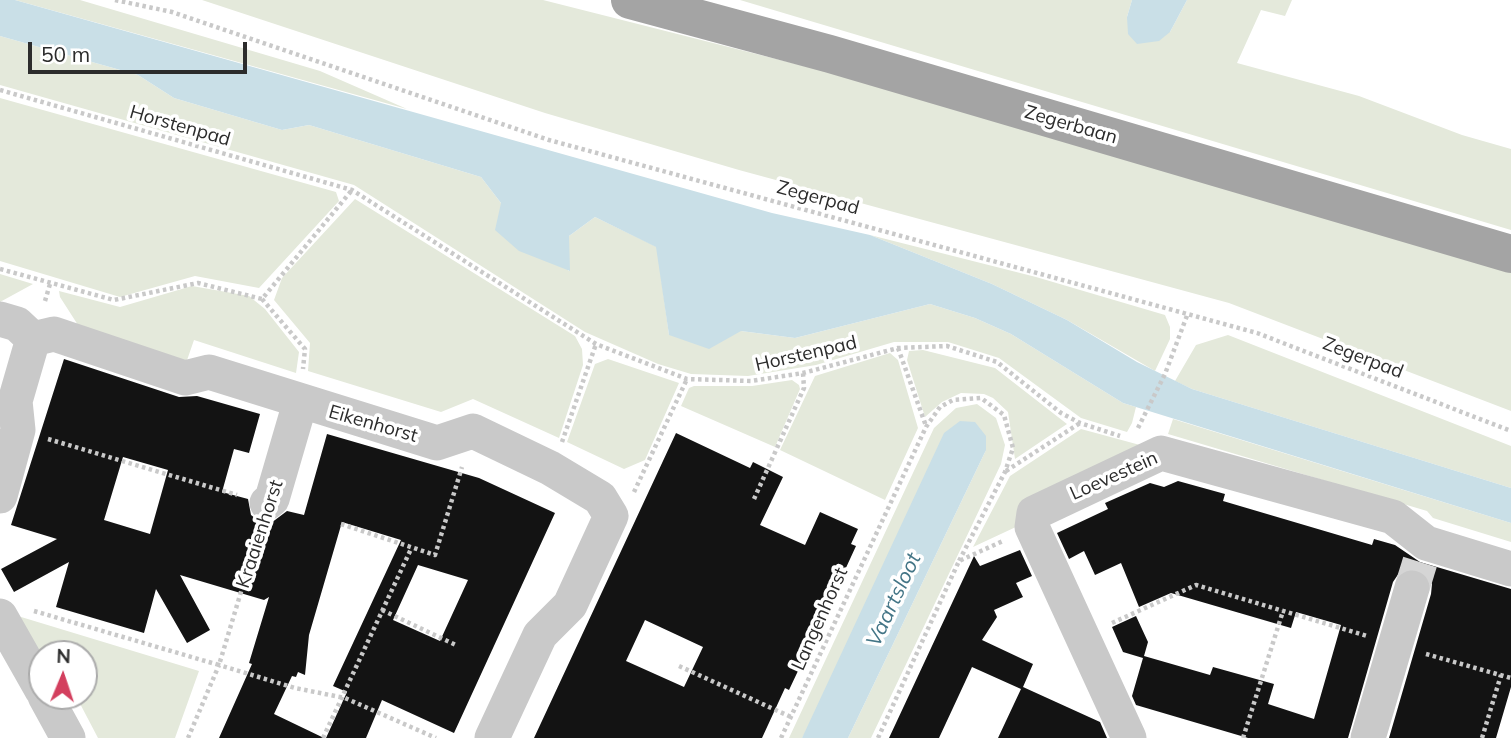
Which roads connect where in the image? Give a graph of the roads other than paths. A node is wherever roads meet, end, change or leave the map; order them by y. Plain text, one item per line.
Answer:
1 (630, 0) edge
2 (1511, 254) edge
3 (0, 319) edge
4 (33, 339) junction
5 (300, 403) junction
6 (0, 496) edge
7 (267, 503) road end
8 (1419, 564) junction
9 (1511, 569) edge
10 (13, 612) edge
11 (28, 652) edge
12 (53, 710) edge
13 (68, 738) edge
14 (492, 738) edge
15 (1129, 738) edge
16 (1367, 738) edge

1 - 2 main road, Zegerbaan
3 - 4 street
4 - 5 street, Eikenhorst
4 - 6 street
5 - 7 street, Kraaienhorst
5 - 14 street, Eikenhorst
8 - 9 street, Loevestein
8 - 15 street, Loevestein
8 - 16 street
10 - 11 street
12 - 13 street

